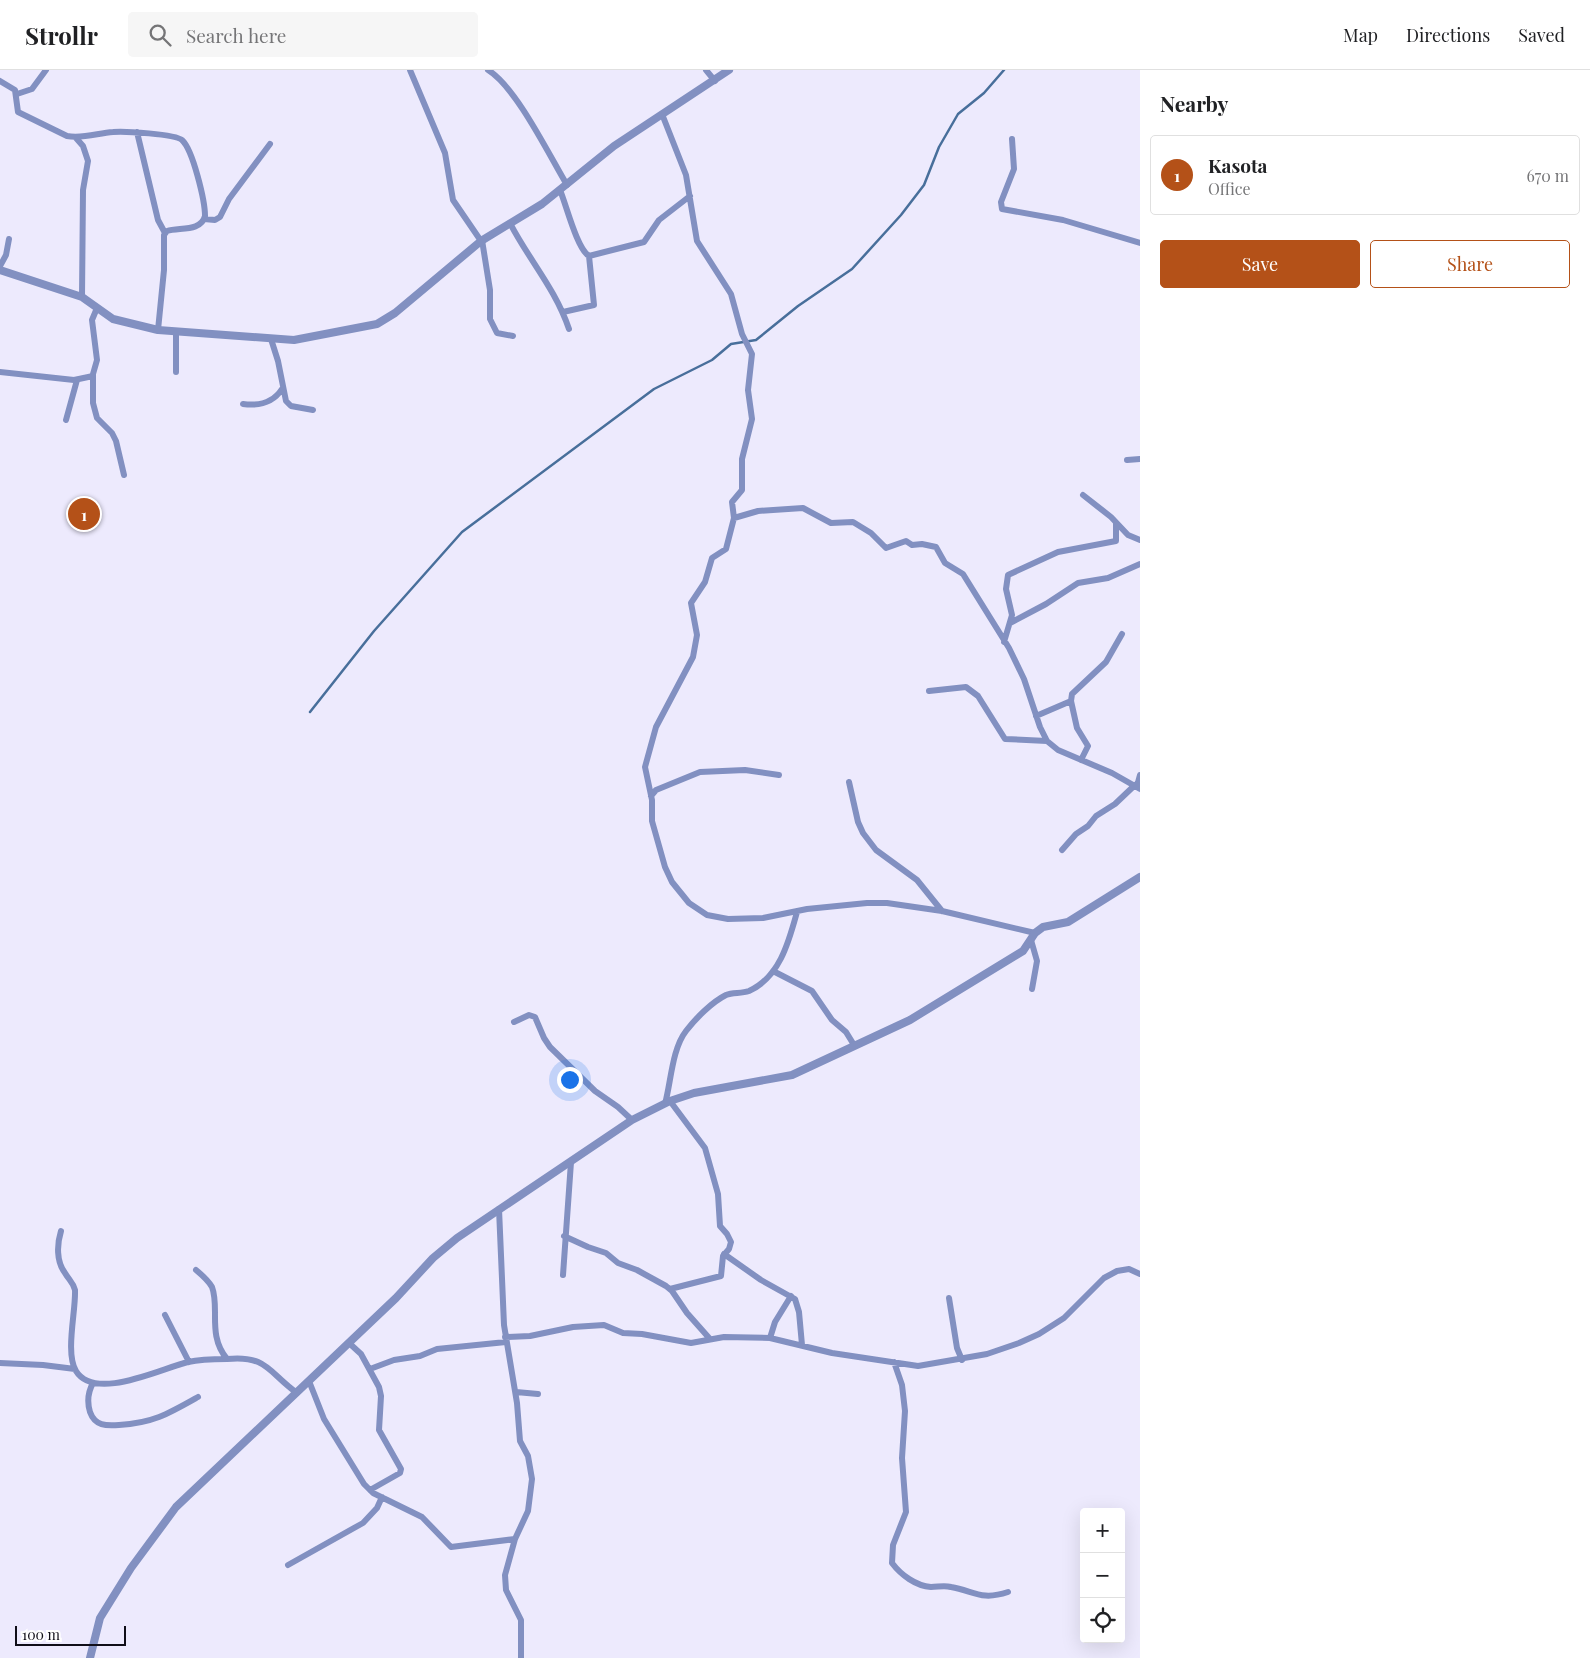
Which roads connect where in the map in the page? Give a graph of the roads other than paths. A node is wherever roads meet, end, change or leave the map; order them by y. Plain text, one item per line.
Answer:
1 (46, 70) edge
2 (410, 70) edge
3 (488, 70) edge
4 (706, 70) edge
5 (729, 70) edge
6 (0, 81) edge
7 (715, 81) junction
8 (17, 94) junction
9 (662, 114) junction
10 (137, 132) junction
11 (76, 138) junction
12 (1012, 139) dead end
13 (270, 144) dead end
14 (564, 187) junction
15 (690, 196) junction
16 (204, 219) junction
17 (510, 223) junction
18 (165, 233) junction
19 (9, 239) dead end
20 (481, 241) junction
21 (1140, 243) edge
22 (589, 256) junction
23 (0, 268) edge
24 (82, 298) junction
25 (97, 308) junction
26 (563, 312) junction
27 (569, 329) dead end
28 (158, 330) junction
29 (176, 332) junction
30 (513, 336) dead end
31 (271, 339) junction
32 (0, 372) edge
33 (176, 372) dead end
34 (93, 376) junction
35 (77, 380) junction
36 (282, 389) junction
37 (243, 404) dead end
38 (313, 410) dead end
39 (66, 420) dead end
40 (1140, 459) edge
41 (1126, 460) dead end
42 (124, 475) dead end
43 (1083, 495) dead end
44 (734, 518) junction
45 (1116, 523) junction
46 (1140, 540) edge
47 (1140, 564) edge
48 (1010, 622) junction
49 (1122, 634) dead end
50 (1004, 642) junction
51 (929, 691) dead end
52 (1071, 702) junction
53 (1036, 716) junction
54 (1047, 741) junction
55 (1081, 760) junction
56 (780, 775) dead end
57 (1140, 775) edge
58 (849, 782) dead end
59 (1137, 786) edge
60 (651, 796) junction
61 (1062, 850) dead end
62 (1140, 878) edge
63 (797, 912) junction
64 (942, 912) junction
65 (1033, 937) junction
66 (773, 971) junction
67 (1032, 989) dead end
68 (514, 1022) dead end
69 (854, 1045) junction
70 (667, 1103) junction
71 (632, 1120) junction
72 (571, 1162) junction
73 (499, 1209) junction
74 (61, 1231) dead end
75 (564, 1236) junction
76 (724, 1254) junction
77 (196, 1270) dead end
78 (1140, 1274) edge
79 (563, 1275) dead end
80 (670, 1289) junction
81 (791, 1296) junction
82 (949, 1298) dead end
83 (165, 1315) dead end
84 (770, 1338) junction
85 (506, 1339) junction
86 (710, 1339) junction
87 (348, 1344) junction
88 (802, 1345) junction
89 (227, 1359) junction
90 (962, 1360) junction
91 (188, 1362) junction
92 (894, 1362) junction
93 (0, 1363) edge
94 (75, 1369) junction
95 (370, 1369) junction
96 (309, 1381) junction
97 (93, 1383) junction
98 (516, 1392) junction
99 (296, 1393) junction
100 (538, 1394) dead end
101 (198, 1397) dead end
102 (370, 1490) junction
103 (382, 1497) junction
104 (515, 1539) junction
105 (288, 1565) dead end
106 (1008, 1592) dead end
107 (90, 1658) edge
108 (521, 1658) edge

1 - 8 street
2 - 20 street
3 - 14 street
4 - 7 street
5 - 7 street
6 - 8 street
7 - 9 street
8 - 11 street
9 - 14 street
9 - 15 street
10 - 11 street
10 - 16 street
10 - 18 street
11 - 24 street
12 - 21 street
13 - 16 street
14 - 17 street
14 - 22 street
15 - 22 street
15 - 44 street
16 - 18 street
17 - 20 street
17 - 26 street
18 - 28 street
19 - 23 street
20 - 30 street
20 - 31 street
22 - 26 street
23 - 24 street
24 - 25 street
25 - 28 street
25 - 34 street
26 - 27 street
28 - 29 street
29 - 31 street
29 - 33 street
31 - 36 street
32 - 35 street
34 - 35 street
34 - 42 street
35 - 39 street
36 - 37 street
36 - 38 street
40 - 41 street
43 - 45 street
44 - 50 street
44 - 60 street
45 - 46 street
45 - 48 street
47 - 48 street
48 - 50 street
49 - 52 street
50 - 53 street
51 - 54 street
52 - 53 street
52 - 55 street
53 - 54 street
54 - 55 street
55 - 59 street
56 - 60 street
57 - 59 street
58 - 64 street
59 - 61 street
60 - 63 street
62 - 65 street
63 - 64 street
63 - 66 street
64 - 65 street
65 - 67 street
65 - 69 street
66 - 69 street
66 - 70 street
68 - 71 street
69 - 70 street
70 - 71 street
70 - 76 street
71 - 72 street
72 - 73 street
72 - 75 street
73 - 85 street
73 - 87 street
74 - 94 street
75 - 79 street
75 - 80 street
76 - 80 street
76 - 81 street
77 - 89 street
78 - 90 street
80 - 86 street
81 - 84 street
81 - 88 street
82 - 90 street
83 - 91 street
84 - 86 street
84 - 88 street
85 - 86 street
85 - 95 street
85 - 98 street
87 - 95 street
87 - 96 street
88 - 92 street
89 - 91 street
89 - 99 street
90 - 92 street
91 - 97 street
92 - 106 street
93 - 94 street
94 - 97 street
95 - 102 street
96 - 99 street
96 - 102 street
97 - 101 street
98 - 100 street
98 - 104 street
99 - 107 street
102 - 103 street
103 - 104 street
103 - 105 street
104 - 108 street

